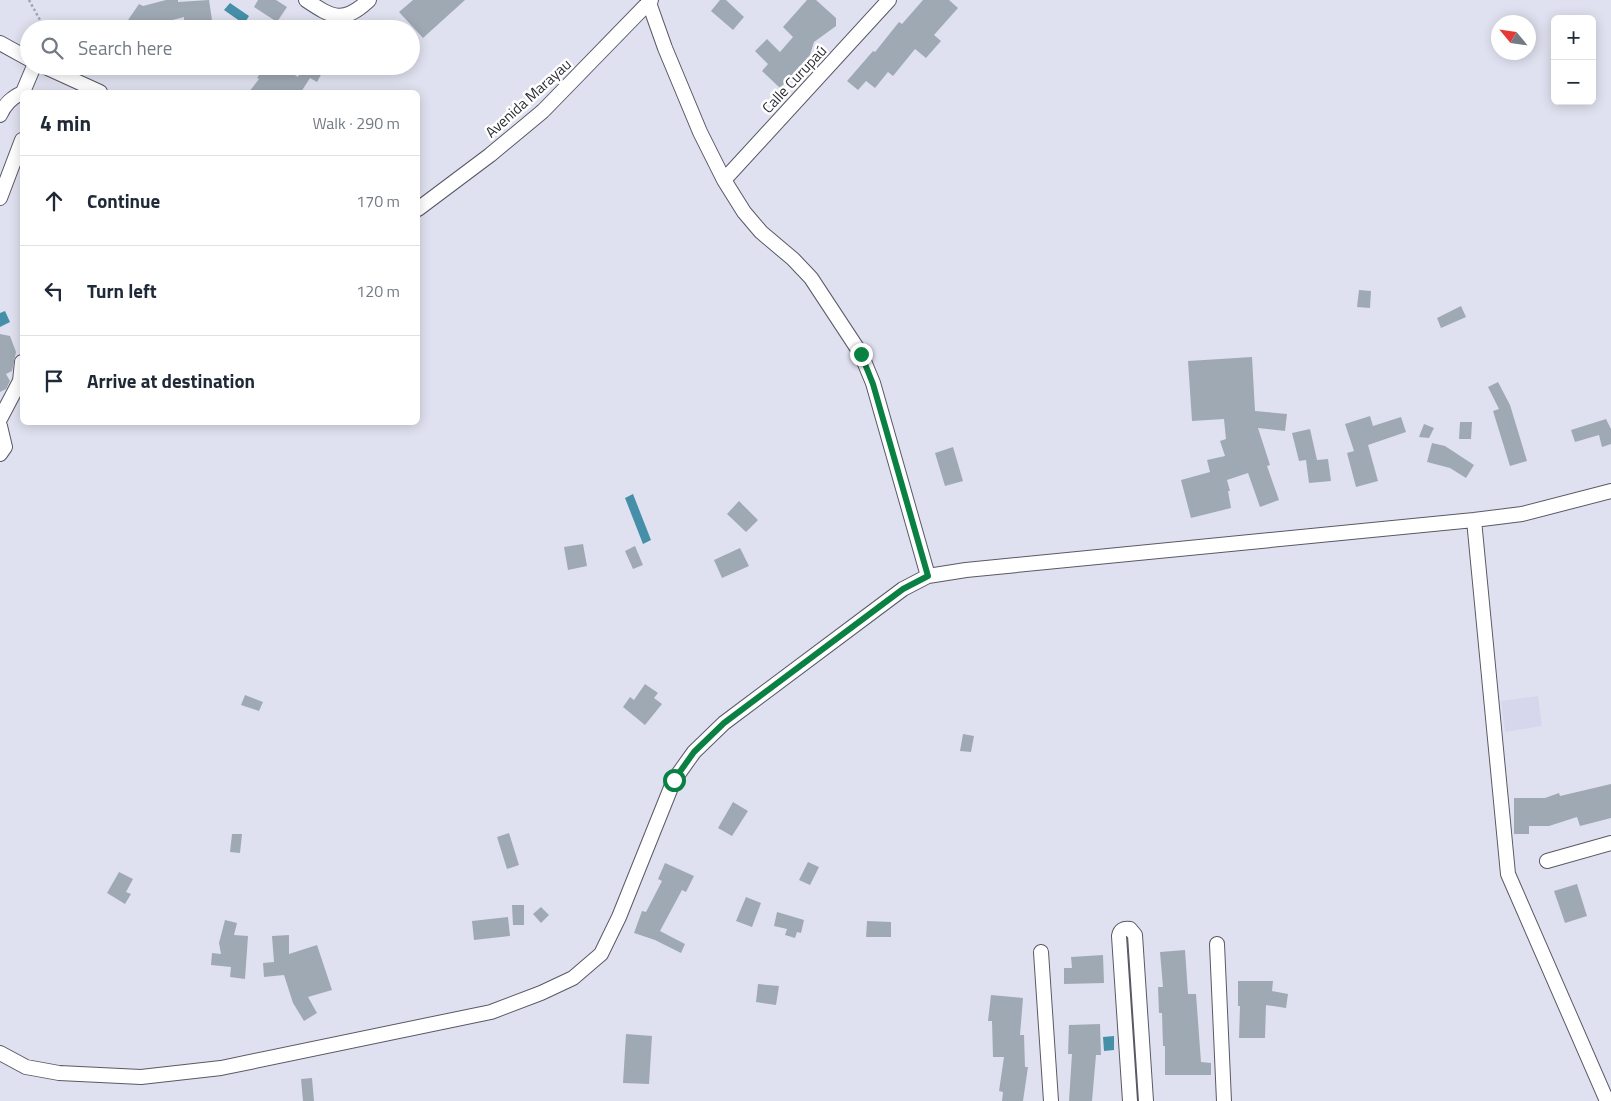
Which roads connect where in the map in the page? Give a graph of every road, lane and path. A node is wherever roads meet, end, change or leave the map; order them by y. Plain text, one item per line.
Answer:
1 (29, 0) edge
2 (306, 0) edge
3 (369, 0) edge
4 (889, 0) edge
5 (649, 1) edge
6 (40, 20) edge
7 (0, 43) edge
8 (20, 54) edge
9 (30, 75) edge
10 (63, 75) edge
11 (24, 90) edge
12 (96, 90) edge
13 (20, 94) edge
14 (0, 115) edge
15 (20, 145) edge
16 (724, 180) junction
17 (0, 198) edge
18 (420, 207) edge
19 (20, 381) edge
20 (0, 419) edge
21 (0, 426) edge
22 (0, 454) edge
23 (1611, 490) edge
24 (1474, 520) junction
25 (928, 576) junction
26 (1611, 843) edge
27 (1547, 861) dead end
28 (1217, 944) dead end
29 (1041, 952) dead end
30 (0, 1054) edge
31 (1051, 1101) edge
32 (1130, 1101) edge
33 (1146, 1101) edge
34 (1224, 1101) edge
35 (1607, 1101) edge

1 - 6 path
2 - 3 street
4 - 16 street, Calle Curupaú
5 - 16 street
5 - 18 street, Avenida Marayau
7 - 8 street
9 - 11 street
10 - 12 street
13 - 14 street
15 - 17 street
16 - 25 street
19 - 20 street
21 - 22 street
23 - 24 street
24 - 25 street
24 - 35 street
25 - 30 street
26 - 27 street
28 - 34 street
29 - 31 street
32 - 33 street

